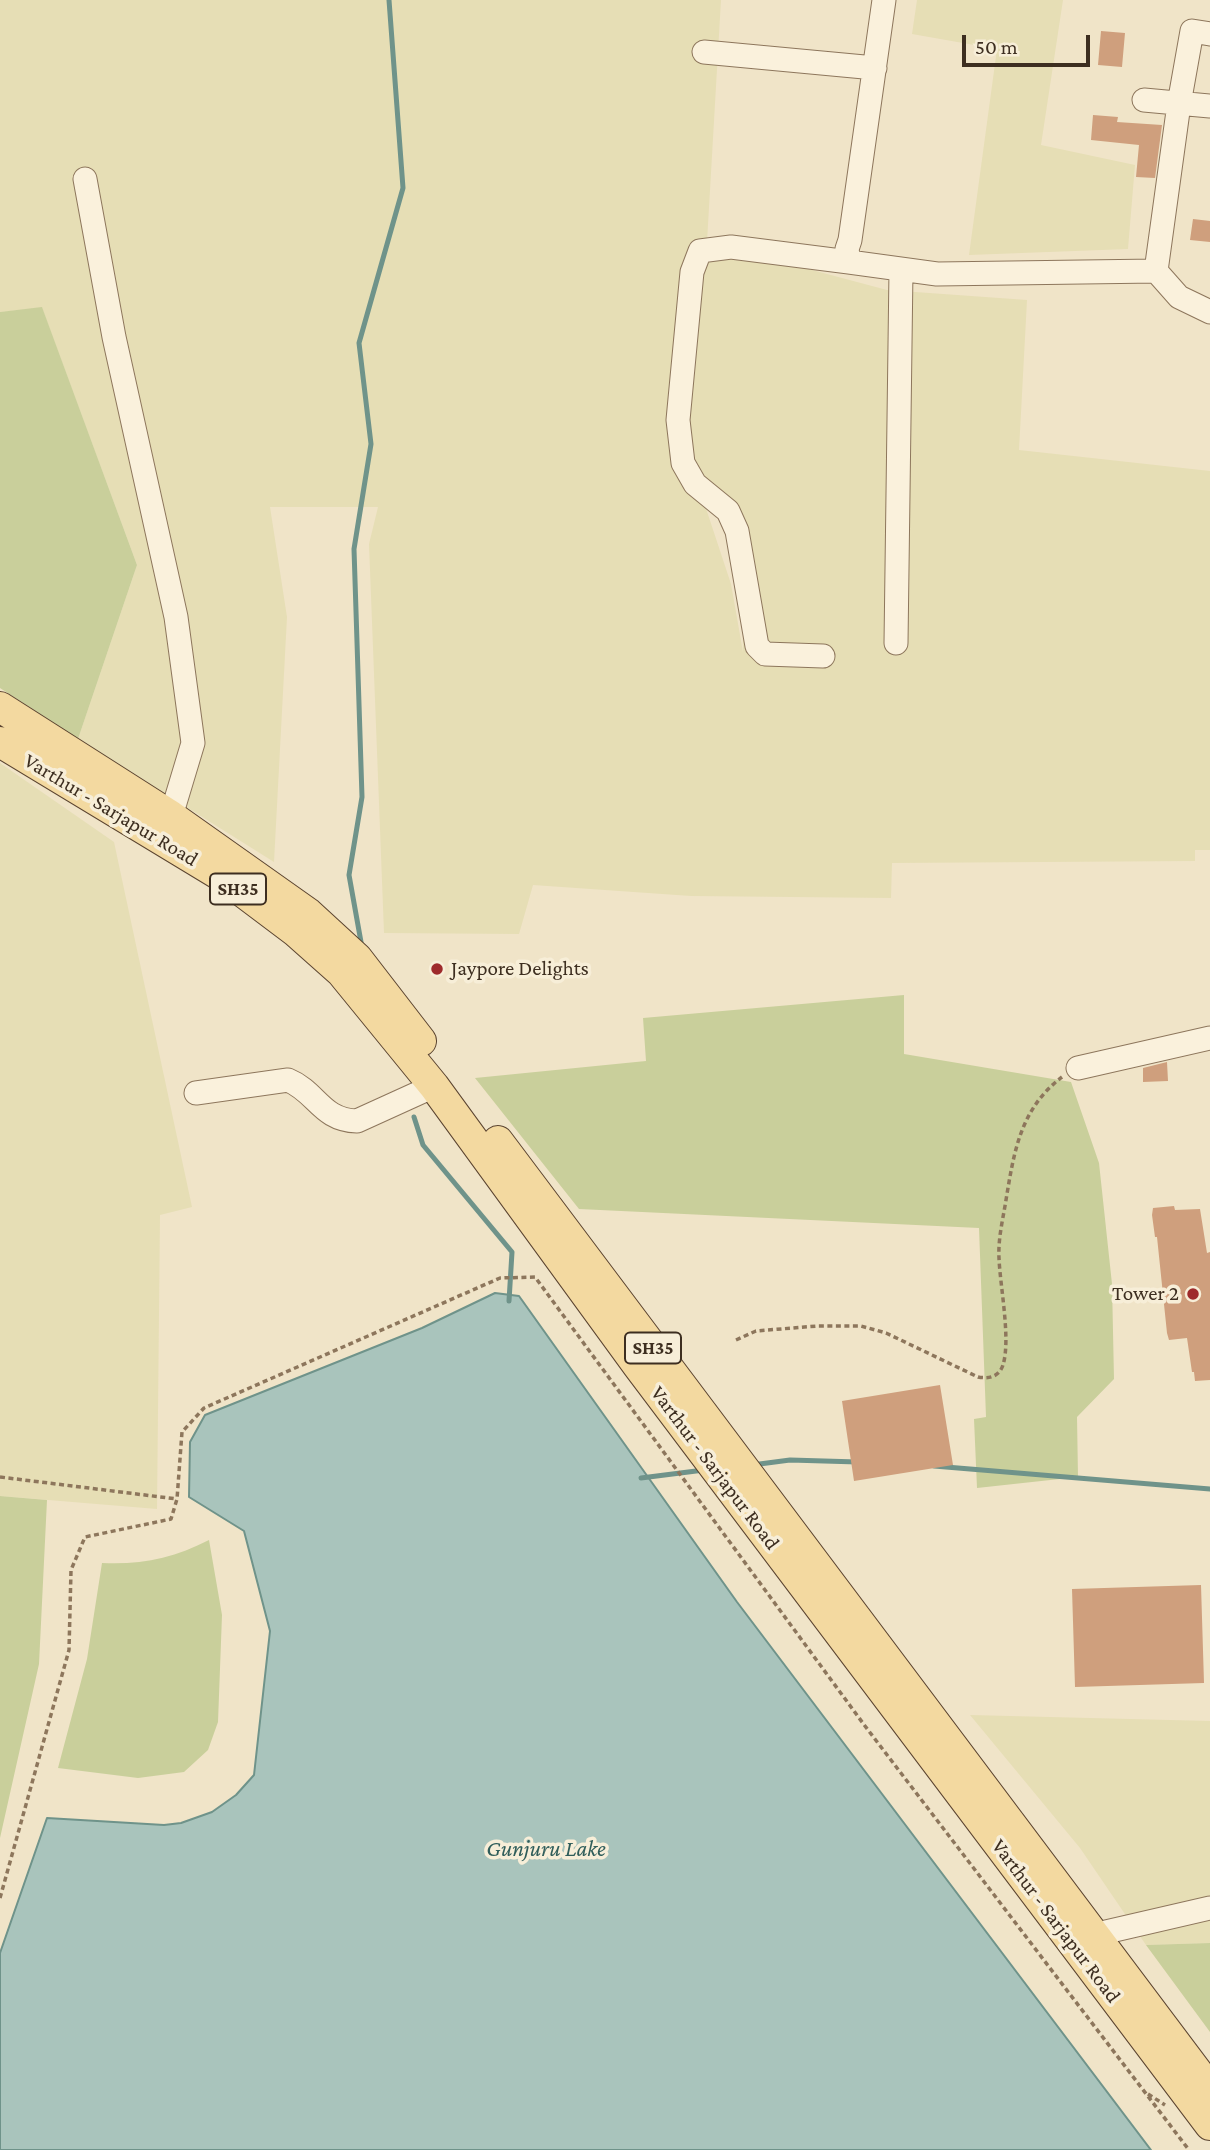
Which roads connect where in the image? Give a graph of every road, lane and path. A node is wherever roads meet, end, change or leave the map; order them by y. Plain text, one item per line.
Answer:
1 (884, 0) edge
2 (1210, 34) edge
3 (704, 52) dead end
4 (874, 68) junction
5 (1144, 100) dead end
6 (1179, 104) junction
7 (1210, 106) edge
8 (85, 179) dead end
9 (849, 262) junction
10 (901, 271) junction
11 (1156, 271) junction
12 (1210, 313) edge
13 (896, 643) dead end
14 (823, 656) dead end
15 (0, 706) edge
16 (0, 742) edge
17 (171, 816) junction
18 (1210, 1038) edge
19 (1078, 1068) joint
20 (434, 1086) junction
21 (196, 1093) dead end
22 (736, 1340) dead end
23 (0, 1477) edge
24 (177, 1499) junction
25 (0, 1898) edge
26 (1210, 1908) edge
27 (1093, 1935) junction
28 (1210, 2089) edge
29 (1210, 2125) edge
30 (1189, 2150) edge

1 - 4 street
2 - 6 street
3 - 4 street
4 - 9 street
5 - 6 street
6 - 7 street
6 - 11 street
8 - 17 street
9 - 10 street
9 - 14 street
10 - 11 street
10 - 13 street
11 - 12 street
15 - 17 main road, Varthur - Sarjapur Road / SH35
16 - 20 main road, Varthur - Sarjapur Road / SH35
17 - 27 main road, Varthur - Sarjapur Road / SH35
18 - 19 street
19 - 22 path
20 - 21 street
20 - 29 main road, Varthur - Sarjapur Road / SH35
23 - 24 path
24 - 25 path
24 - 30 path
26 - 27 street
27 - 28 main road, Varthur - Sarjapur Road / SH35

